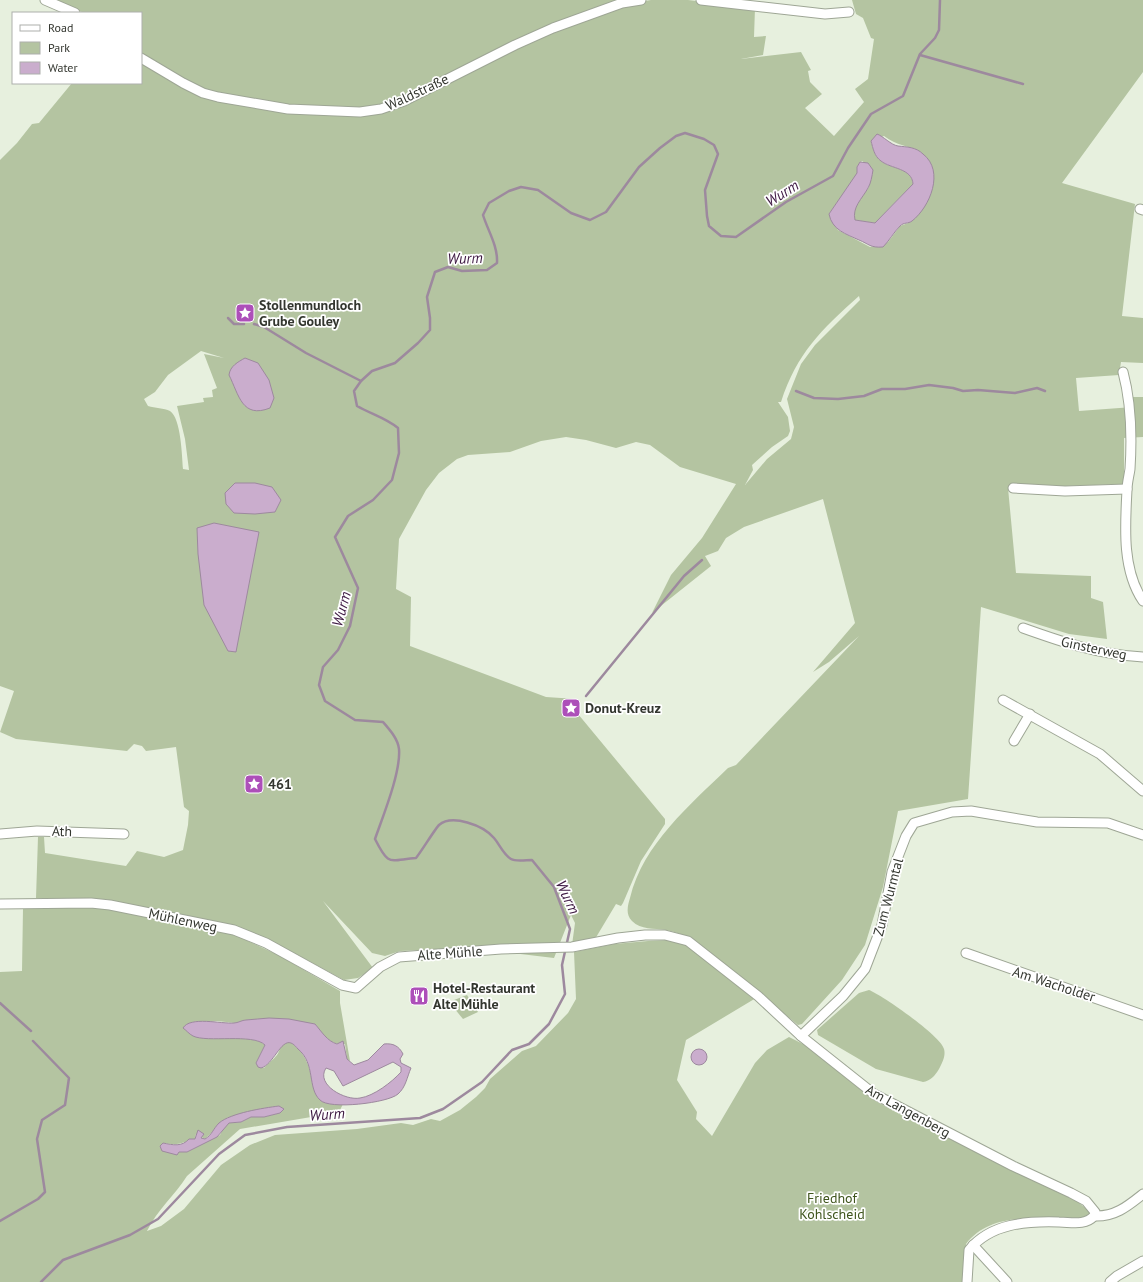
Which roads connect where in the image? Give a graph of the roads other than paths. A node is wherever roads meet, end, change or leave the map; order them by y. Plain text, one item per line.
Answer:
1 (45, 0) edge
2 (641, 0) edge
3 (701, 0) edge
4 (73, 12) edge
5 (849, 12) dead end
6 (142, 59) edge
7 (1123, 372) dead end
8 (1013, 488) dead end
9 (1127, 489) junction
10 (1143, 601) edge
11 (1023, 628) dead end
12 (1143, 657) edge
13 (1003, 700) dead end
14 (1030, 714) junction
15 (1014, 741) dead end
16 (1143, 792) edge
17 (0, 834) edge
18 (124, 834) dead end
19 (1143, 835) edge
20 (0, 904) edge
21 (572, 947) joint
22 (966, 953) dead end
23 (352, 988) joint
24 (1143, 1016) edge
25 (801, 1036) junction
26 (1143, 1194) edge
27 (1094, 1216) junction
28 (973, 1245) junction
29 (1143, 1261) edge
30 (967, 1282) edge
31 (1007, 1282) edge
32 (1110, 1282) edge

1 - 4 street
2 - 6 street, Waldstraße
3 - 5 street
7 - 9 street
8 - 9 street
9 - 10 street
11 - 12 street, Ginsterweg
13 - 14 street
14 - 15 street
14 - 16 street
17 - 18 street, Ath
19 - 25 street, Zum Wurmtal
20 - 23 street, Mühlenweg
21 - 23 street, Alte Mühle
21 - 25 street, Am Langenberg
22 - 24 street, Am Wacholder
25 - 27 street, Am Langenberg
26 - 27 street
27 - 28 street
28 - 30 street
28 - 31 street
29 - 32 street

